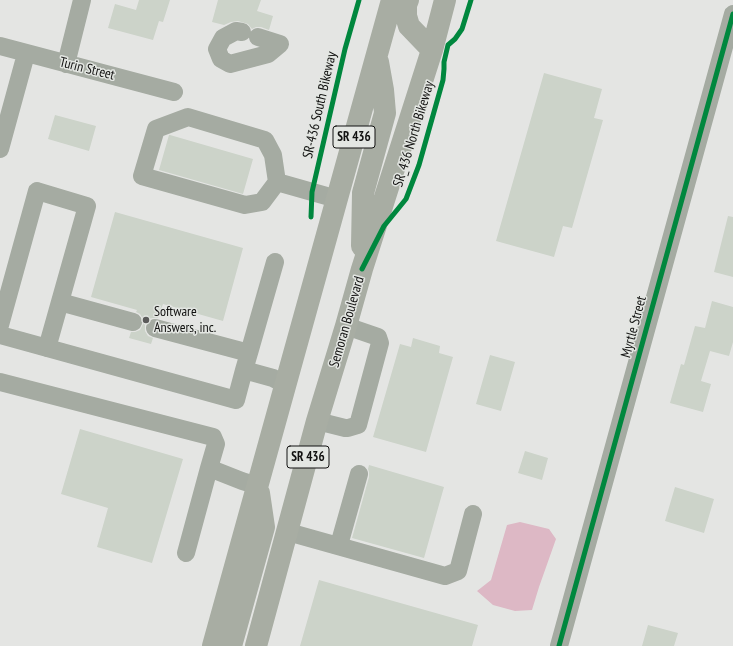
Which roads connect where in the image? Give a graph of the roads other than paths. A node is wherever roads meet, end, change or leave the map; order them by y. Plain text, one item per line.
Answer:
1 (82, 0) edge
2 (392, 0) edge
3 (408, 0) edge
4 (445, 0) edge
5 (733, 14) edge
6 (285, 40) joint
7 (0, 46) edge
8 (432, 50) junction
9 (26, 54) junction
10 (377, 58) junction
11 (66, 64) junction
12 (174, 92) dead end
13 (0, 149) edge
14 (278, 182) junction
15 (337, 199) junction
16 (275, 262) dead end
17 (362, 269) junction
18 (60, 302) junction
19 (134, 322) dead end
20 (0, 325) edge
21 (346, 326) junction
22 (155, 328) dead end
23 (0, 335) edge
24 (47, 348) junction
25 (249, 353) junction
26 (244, 370) junction
27 (0, 382) edge
28 (286, 385) junction
29 (317, 421) junction
30 (208, 468) junction
31 (359, 474) dead end
32 (258, 486) junction
33 (473, 514) dead end
34 (288, 532) junction
35 (338, 545) junction
36 (186, 553) dead end
37 (214, 646) edge
38 (231, 646) edge
39 (256, 646) edge
40 (559, 646) edge

1 - 11 street
2 - 10 main road, SR 436
3 - 8 main road
4 - 8 main road, Semoran Boulevard / SR 436
5 - 40 street, Myrtle Street
6 - 6 street
7 - 9 street, Turin Street
8 - 17 main road, Semoran Boulevard / SR 436
9 - 11 street, Turin Street
9 - 13 street
10 - 15 main road, SR 436
10 - 17 main road
11 - 12 street, Turin Street
14 - 14 street
14 - 15 street
15 - 28 main road, SR 436
16 - 25 street
17 - 21 main road, Semoran Boulevard / SR 436
18 - 19 street
18 - 20 street
18 - 24 street
21 - 29 main road, Semoran Boulevard / SR 436
21 - 29 street
22 - 25 street
23 - 24 street
24 - 26 street
25 - 26 street
26 - 28 street
27 - 30 street
28 - 32 main road, SR 436
29 - 34 main road, Semoran Boulevard / SR 436
30 - 32 street
30 - 36 street
31 - 35 street
32 - 37 main road, SR 436
32 - 38 main road
33 - 35 street
34 - 35 street
34 - 39 main road, Semoran Boulevard / SR 436

